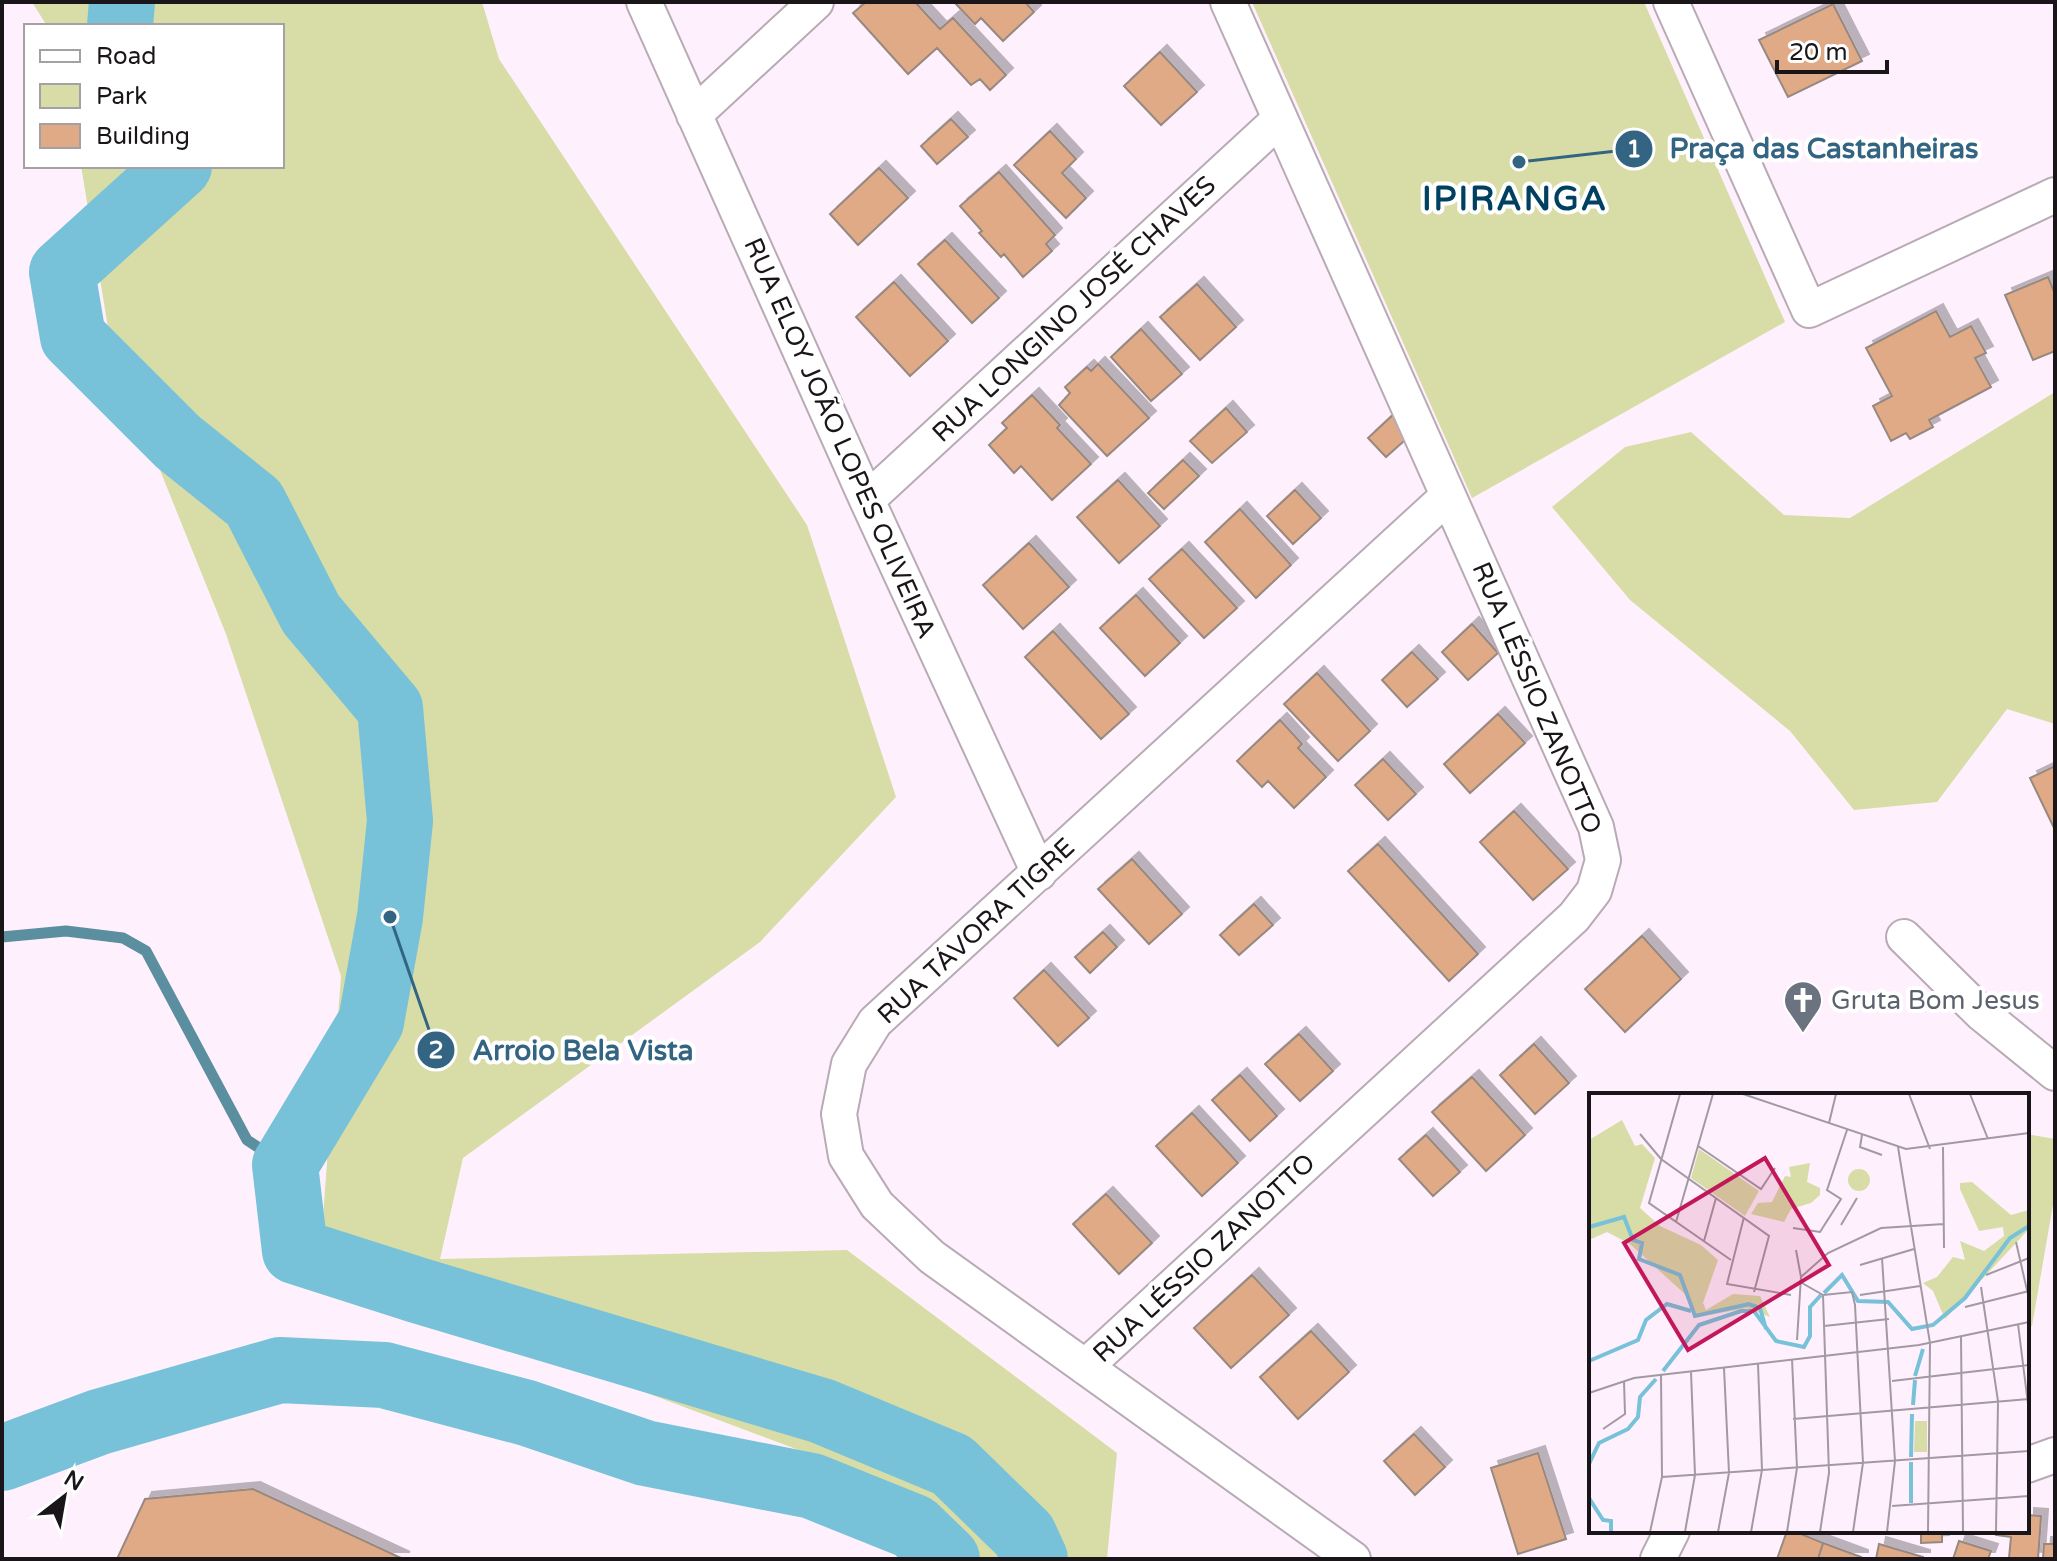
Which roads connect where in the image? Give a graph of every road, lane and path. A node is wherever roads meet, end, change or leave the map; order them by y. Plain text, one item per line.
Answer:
1 (644, 2) edge
2 (816, 2) edge
3 (1228, 2) edge
4 (1671, 2) edge
5 (694, 115) junction
6 (1280, 119) junction
7 (2055, 195) edge
8 (1448, 496) junction
9 (867, 500) junction
10 (1039, 873) junction
11 (1904, 937) dead end
12 (2055, 1073) edge
13 (1085, 1367) junction
14 (2055, 1455) edge
15 (2029, 1464) edge
16 (1671, 1533) edge
17 (1353, 1559) edge
18 (1658, 1559) edge

1 - 5 street, RUA ELOY JOÃO LOPES OLIVEIRA
2 - 5 street
3 - 6 street, RUA LÉSSIO ZANOTTO
4 - 7 street
5 - 9 street, RUA ELOY JOÃO LOPES OLIVEIRA
6 - 8 street, RUA LÉSSIO ZANOTTO
6 - 9 street, RUA LONGINO JOSÉ CHAVES
8 - 10 street, RUA TÁVORA TIGRE
8 - 13 street, RUA LÉSSIO ZANOTTO
9 - 10 street, RUA ELOY JOÃO LOPES OLIVEIRA
10 - 13 street, RUA TÁVORA TIGRE
11 - 12 street
13 - 17 street, RUA TÁVORA TIGRE
14 - 15 street
16 - 18 street

